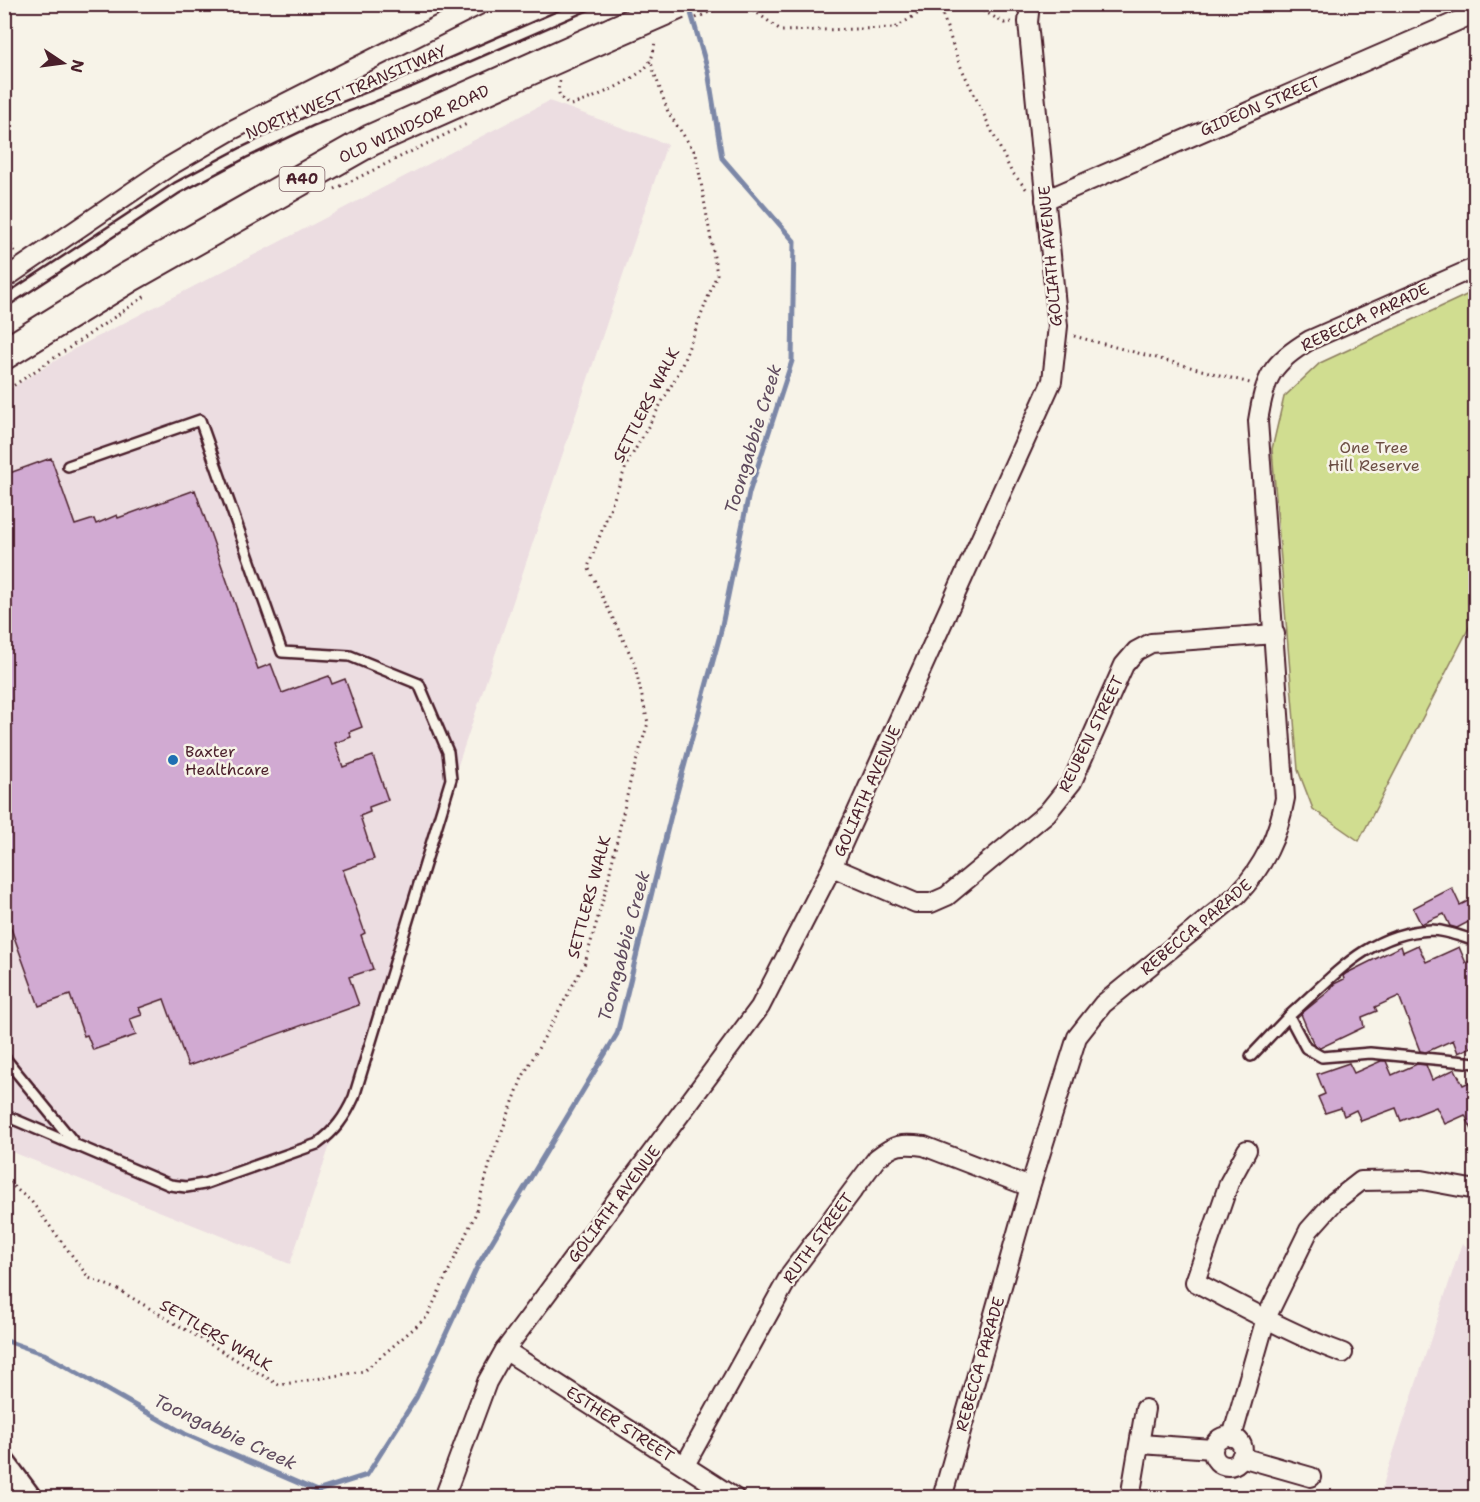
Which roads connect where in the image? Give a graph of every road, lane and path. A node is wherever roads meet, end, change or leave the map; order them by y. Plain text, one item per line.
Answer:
1 (481, 4) edge
2 (588, 4) edge
3 (678, 4) edge
4 (752, 4) edge
5 (933, 4) edge
6 (939, 4) edge
7 (954, 4) edge
8 (1029, 13) edge
9 (1476, 13) edge
10 (655, 40) dead end
11 (650, 60) junction
12 (551, 84) dead end
13 (476, 120) dead end
14 (327, 193) dead end
15 (1045, 200) junction
16 (1476, 267) edge
17 (4, 279) edge
18 (155, 290) dead end
19 (4, 302) edge
20 (1058, 332) junction
21 (4, 354) edge
22 (1264, 387) junction
23 (4, 392) edge
24 (68, 466) dead end
25 (1275, 634) junction
26 (832, 867) junction
27 (1476, 940) edge
28 (1289, 1016) junction
29 (1251, 1056) dead end
30 (4, 1057) edge
31 (1476, 1063) edge
32 (4, 1115) edge
33 (76, 1146) junction
34 (1247, 1150) dead end
35 (4, 1179) edge
36 (1029, 1187) junction
37 (1476, 1190) edge
38 (1266, 1318) junction
39 (505, 1350) junction
40 (1343, 1353) dead end
41 (1145, 1409) dead end
42 (1232, 1437) junction
43 (1140, 1444) junction
44 (1213, 1449) junction
45 (1241, 1456) junction
46 (4, 1463) edge
47 (685, 1465) junction
48 (1311, 1477) dead end
49 (30, 1497) edge
50 (444, 1497) edge
51 (735, 1497) edge
52 (942, 1497) edge
53 (1130, 1497) edge

1 - 17 street
2 - 19 lane, NORTH WEST TRANSITWAY
3 - 21 highway, OLD WINDSOR ROAD / A40, bridge
4 - 5 path
6 - 15 path
7 - 8 path
8 - 15 street, GOLIATH AVENUE
9 - 15 street, GIDEON STREET
10 - 11 path
11 - 12 path
11 - 35 path, SETTLERS WALK
13 - 14 path
15 - 20 street, GOLIATH AVENUE
16 - 22 street, REBECCA PARADE
18 - 23 path
20 - 22 path
20 - 26 street, GOLIATH AVENUE
22 - 25 street, REBECCA PARADE
24 - 33 lane
25 - 26 street, REUBEN STREET
25 - 36 street, REBECCA PARADE
26 - 39 street, GOLIATH AVENUE
27 - 28 lane
28 - 29 lane
28 - 31 lane
30 - 33 lane
32 - 33 lane
34 - 38 street
36 - 47 street, RUTH STREET
36 - 52 street, REBECCA PARADE
37 - 38 street
38 - 40 street
38 - 42 street
39 - 47 street, ESTHER STREET
39 - 50 street, GOLIATH AVENUE
41 - 43 street
42 - 44 street
42 - 45 street
43 - 44 street
43 - 53 street
44 - 45 street
45 - 48 street
46 - 49 street
47 - 51 street, ESTHER STREET

